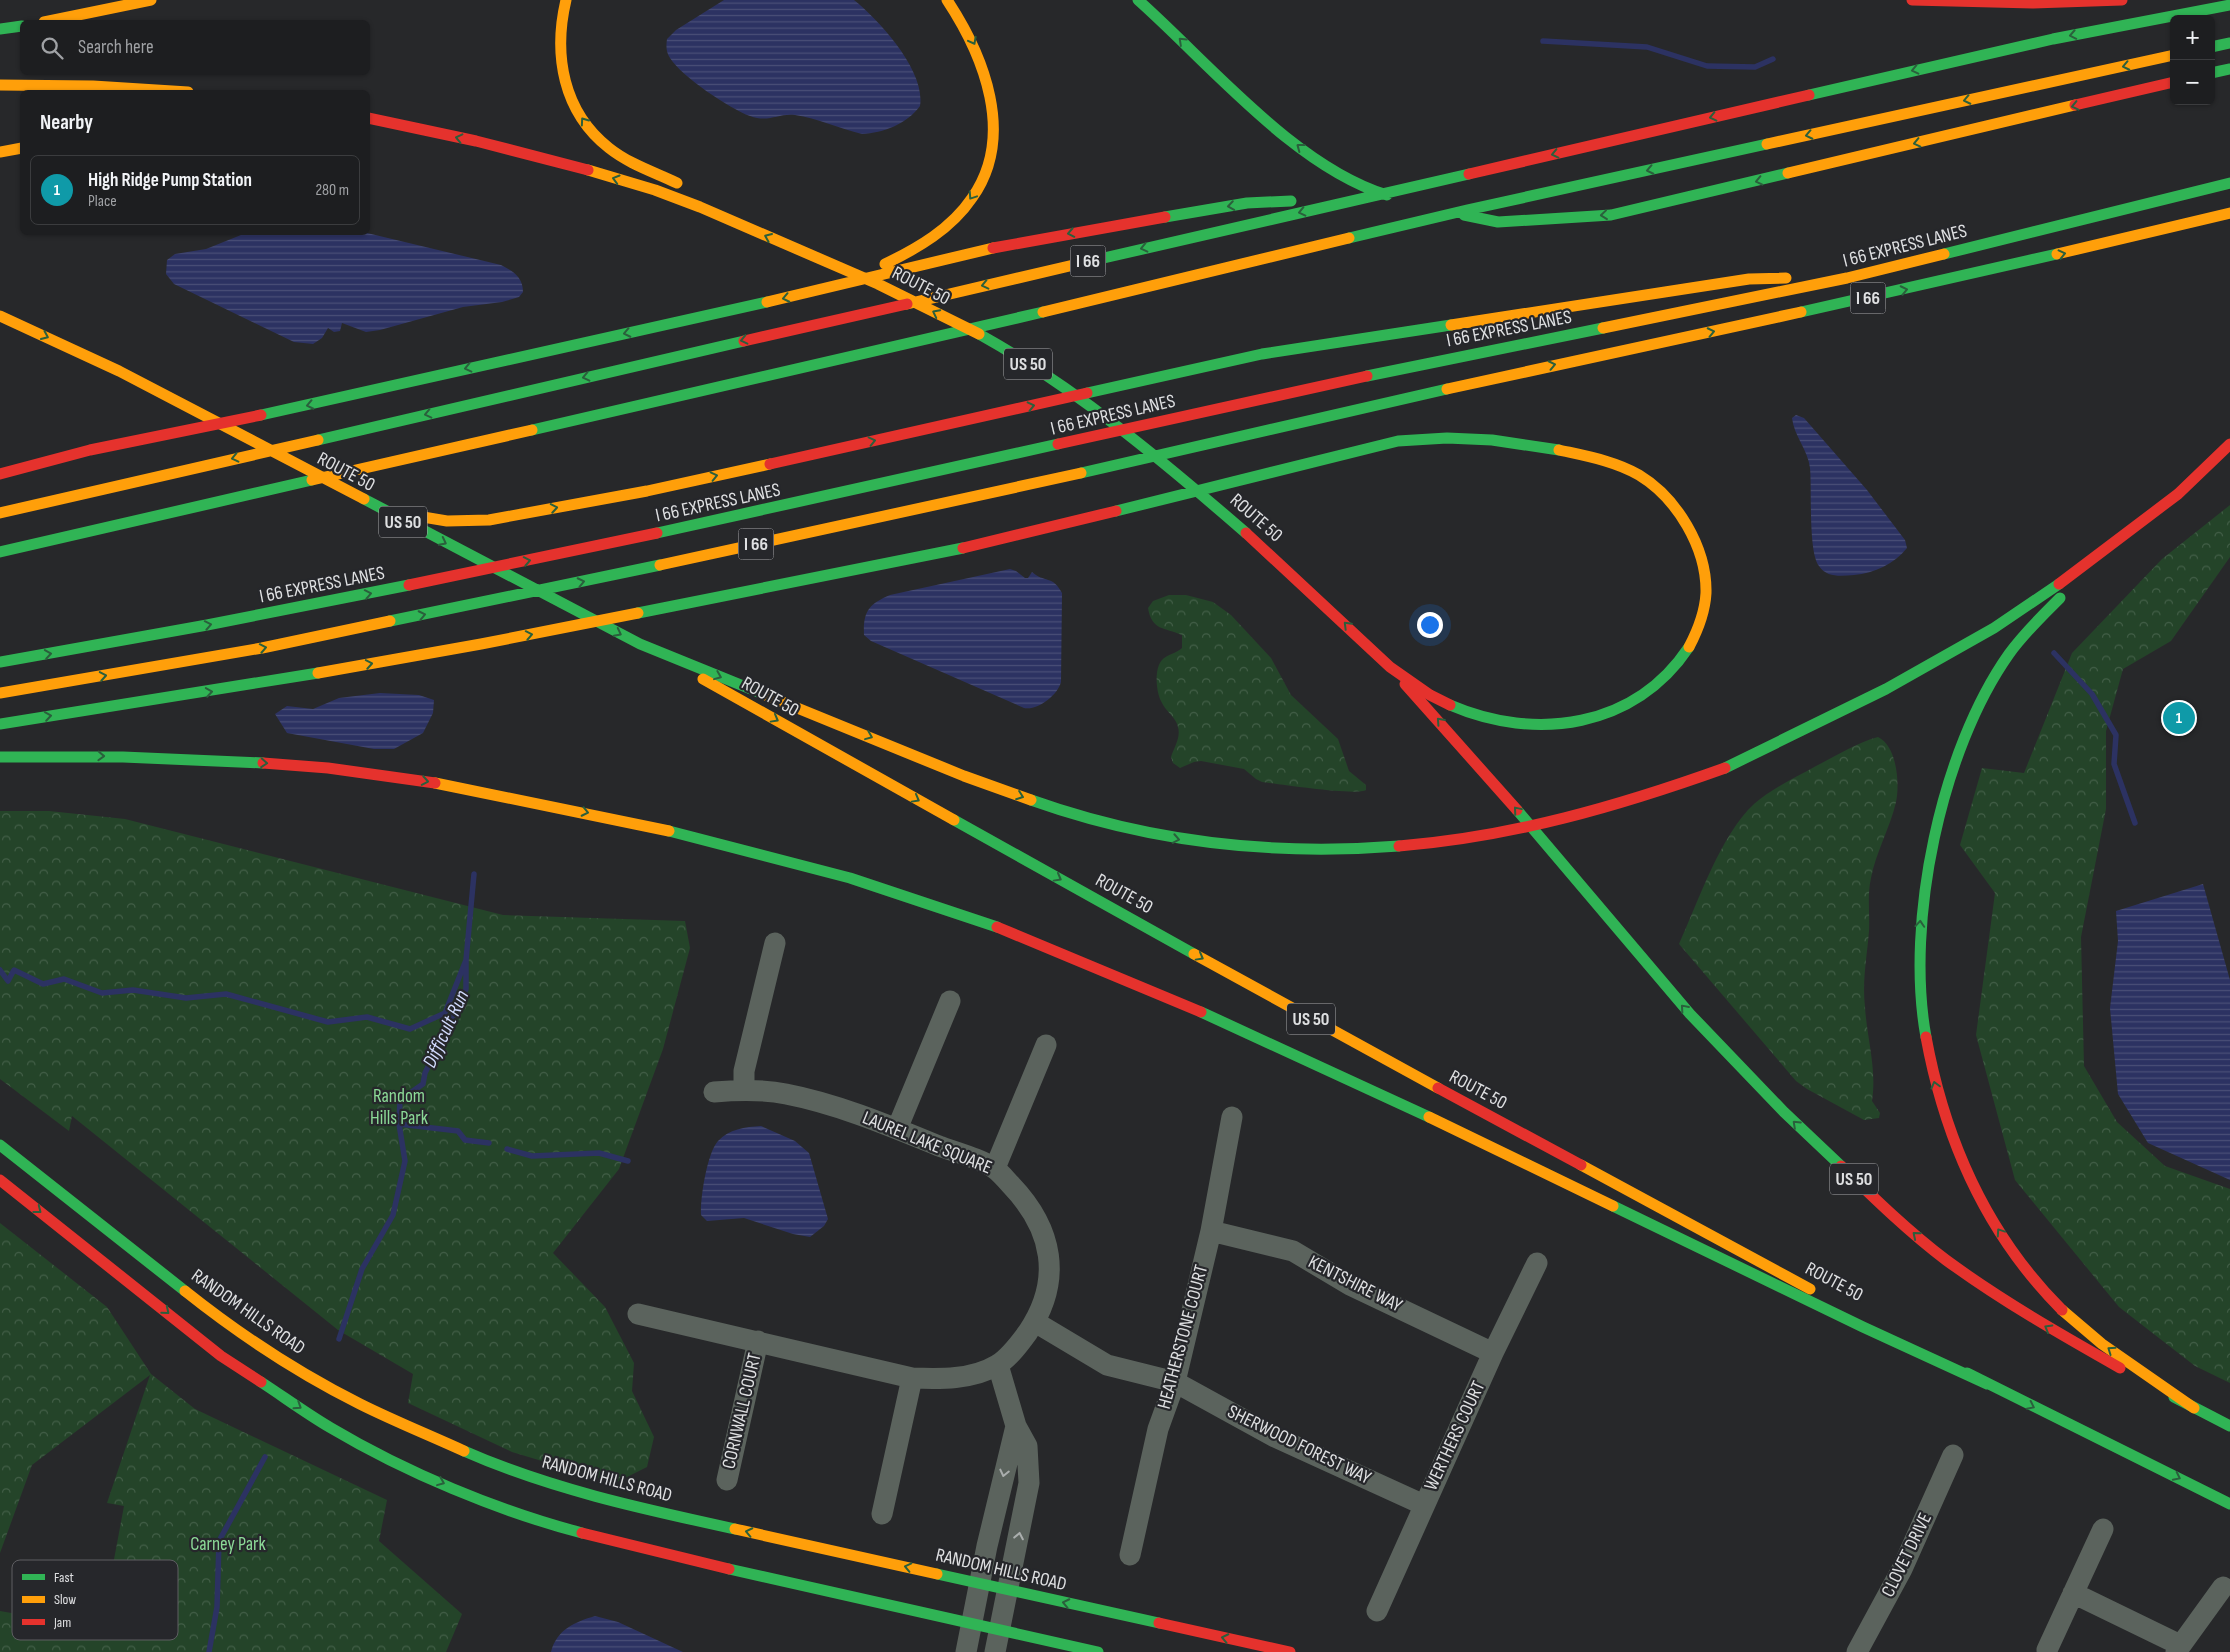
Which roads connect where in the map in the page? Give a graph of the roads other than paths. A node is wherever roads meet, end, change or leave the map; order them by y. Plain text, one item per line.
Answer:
1 (151, 0) edge
2 (566, 0) edge
3 (947, 0) edge
4 (1138, 0) edge
5 (1912, 0) edge
6 (2126, 1) edge
7 (2230, 5) edge
8 (2161, 7) dead end
9 (2190, 13) junction
10 (54, 20) edge
11 (20, 26) edge
12 (0, 29) edge
13 (2230, 43) edge
14 (2215, 46) edge
15 (2170, 56) edge
16 (2230, 69) edge
17 (2215, 72) edge
18 (2170, 83) edge
19 (0, 85) edge
20 (156, 90) edge
21 (370, 118) edge
22 (20, 148) edge
23 (0, 152) edge
24 (481, 154) dead end
25 (597, 173) junction
26 (2230, 183) edge
27 (690, 189) dead end
28 (706, 197) dead end
29 (1366, 197) junction
30 (1402, 200) dead end
31 (1429, 208) dead end
32 (740, 211) dead end
33 (2230, 213) edge
34 (834, 252) dead end
35 (1847, 278) junction
36 (877, 283) junction
37 (833, 288) junction
38 (0, 316) edge
39 (2230, 444) edge
40 (0, 474) edge
41 (2178, 494) junction
42 (364, 501) junction
43 (0, 513) edge
44 (0, 552) edge
45 (640, 644) junction
46 (1381, 660) junction
47 (0, 662) edge
48 (0, 694) edge
49 (0, 724) edge
50 (0, 757) edge
51 (775, 943) dead end
52 (950, 1001) dead end
53 (1046, 1045) dead end
54 (744, 1090) junction
55 (714, 1092) dead end
56 (1232, 1117) dead end
57 (897, 1129) junction
58 (0, 1145) edge
59 (995, 1168) junction
60 (0, 1180) edge
61 (1211, 1231) junction
62 (1537, 1263) dead end
63 (638, 1314) dead end
64 (1034, 1322) junction
65 (758, 1341) junction
66 (1494, 1353) junction
67 (998, 1365) junction
68 (912, 1378) junction
69 (1175, 1382) junction
70 (1987, 1384) junction
71 (2194, 1408) junction
72 (1016, 1426) junction
73 (2230, 1426) edge
74 (1953, 1455) dead end
75 (727, 1480) dead end
76 (2230, 1504) edge
77 (1424, 1505) junction
78 (882, 1514) dead end
79 (2103, 1528) dead end
80 (1130, 1556) dead end
81 (980, 1584) junction
82 (2223, 1587) dead end
83 (1008, 1590) junction
84 (2073, 1593) junction
85 (1377, 1611) dead end
86 (972, 1624) junction
87 (1000, 1631) junction
88 (2178, 1648) edge
89 (2047, 1650) dead end
90 (966, 1652) edge
91 (995, 1652) edge
92 (1098, 1652) edge
93 (1290, 1652) edge
94 (1857, 1652) edge

1 - 10 main road
27 -> 2 main road
3 -> 37 main road
30 -> 4 main road
5 - 6 main road
7 - 9 main road, I 66
8 - 9 main road
9 -> 29 main road, I 66
11 - 12 main road
13 - 14 main road
15 -> 44 main road
16 - 17 main road
18 -> 31 main road
19 - 20 main road
25 -> 21 main road, ROUTE 50 / US 50
22 - 23 main road
24 - 25 main road
36 -> 25 main road, ROUTE 50 / US 50
26 - 35 main road, I 66 EXPRESS LANES
28 - 32 main road
29 -> 37 main road
29 -> 43 main road, I 66
48 -> 33 main road, I 66
34 - 36 main road
42 -> 35 main road
47 -> 35 main road, I 66 EXPRESS LANES
46 -> 36 main road, ROUTE 50 / US 50
37 -> 40 main road
38 -> 42 main road, ROUTE 50 / US 50
39 - 41 main road
45 -> 41 main road
71 -> 41 main road
42 -> 45 main road, ROUTE 50 / US 50
45 -> 70 main road, ROUTE 50 / US 50
49 -> 46 main road
71 -> 46 main road, ROUTE 50 / US 50
50 -> 70 main road
51 - 54 street
52 - 57 street
53 - 59 street
54 - 55 street, LAUREL LAKE SQUARE
54 - 57 street, LAUREL LAKE SQUARE
56 - 61 street, HEATHERSTONE COURT
57 - 59 street, LAUREL LAKE SQUARE
81 -> 58 main road, RANDOM HILLS ROAD
59 - 64 street, LAUREL LAKE SQUARE
60 -> 86 main road
61 - 66 street, KENTSHIRE WAY
61 - 69 street, HEATHERSTONE COURT
62 - 66 street, WERTHERS COURT
63 - 65 street, LAUREL LAKE SQUARE
64 - 67 street, LAUREL LAKE SQUARE
64 - 69 street, SHERWOOD FOREST WAY
65 - 68 street, LAUREL LAKE SQUARE
65 - 75 street, CORNWALL COURT
66 - 77 street, WERTHERS COURT
67 - 68 street, LAUREL LAKE SQUARE
67 - 72 street
68 - 78 street
69 - 77 street, SHERWOOD FOREST WAY
69 - 80 street, HEATHERSTONE COURT
70 -> 76 main road, ROUTE 50 / US 50
71 - 73 main road, ROUTE 50 / US 50
72 -> 81 street
83 -> 72 street
74 - 94 street, CLOVET DRIVE
77 - 85 street, WERTHERS COURT
79 - 84 street
81 - 83 main road, RANDOM HILLS ROAD
81 - 86 street
82 - 88 street
83 - 87 street
93 -> 83 main road, RANDOM HILLS ROAD
84 - 88 street
84 - 89 street
86 - 87 main road
86 - 90 street
87 - 91 street
87 - 92 main road

